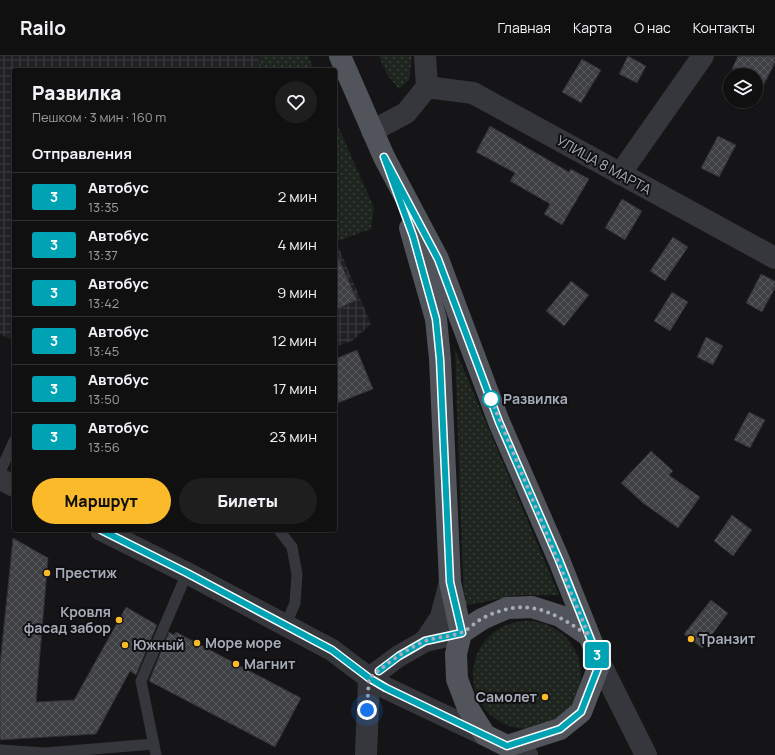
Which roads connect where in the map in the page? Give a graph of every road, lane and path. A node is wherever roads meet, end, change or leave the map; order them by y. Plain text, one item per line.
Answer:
1 (340, 56) edge
2 (425, 56) edge
3 (703, 56) edge
4 (427, 87) junction
5 (372, 132) junction
6 (384, 157) junction
7 (620, 174) junction
8 (775, 258) edge
9 (12, 445) edge
10 (0, 472) edge
11 (0, 479) edge
12 (12, 485) edge
13 (110, 532) edge
14 (281, 532) edge
15 (187, 573) junction
16 (450, 582) junction
17 (285, 626) junction
18 (462, 633) junction
19 (589, 636) junction
20 (425, 641) junction
21 (600, 663) junction
22 (369, 678) junction
23 (485, 735) junction
24 (507, 746) junction
25 (0, 750) edge
26 (155, 750) edge
27 (45, 754) edge
28 (366, 755) edge
29 (527, 755) edge
30 (646, 755) edge

1 - 5 main road
2 - 4 street
3 - 7 street
4 - 5 street
4 - 7 street, УЛИЦА 8 МАРТА
5 - 6 main road
6 - 16 main road
6 - 19 main road
7 - 8 street, УЛИЦА 8 МАРТА
9 - 10 lane
11 - 12 street
13 - 15 street
14 - 17 lane
15 - 17 street
15 - 26 lane
16 - 18 main road
16 - 20 street
17 - 22 street
18 - 19 main road
18 - 20 street
18 - 23 main road
19 - 21 main road
20 - 22 street
21 - 24 main road
21 - 30 street
22 - 23 street
22 - 28 street
23 - 24 main road
24 - 29 street
25 - 27 lane
26 - 27 lane

